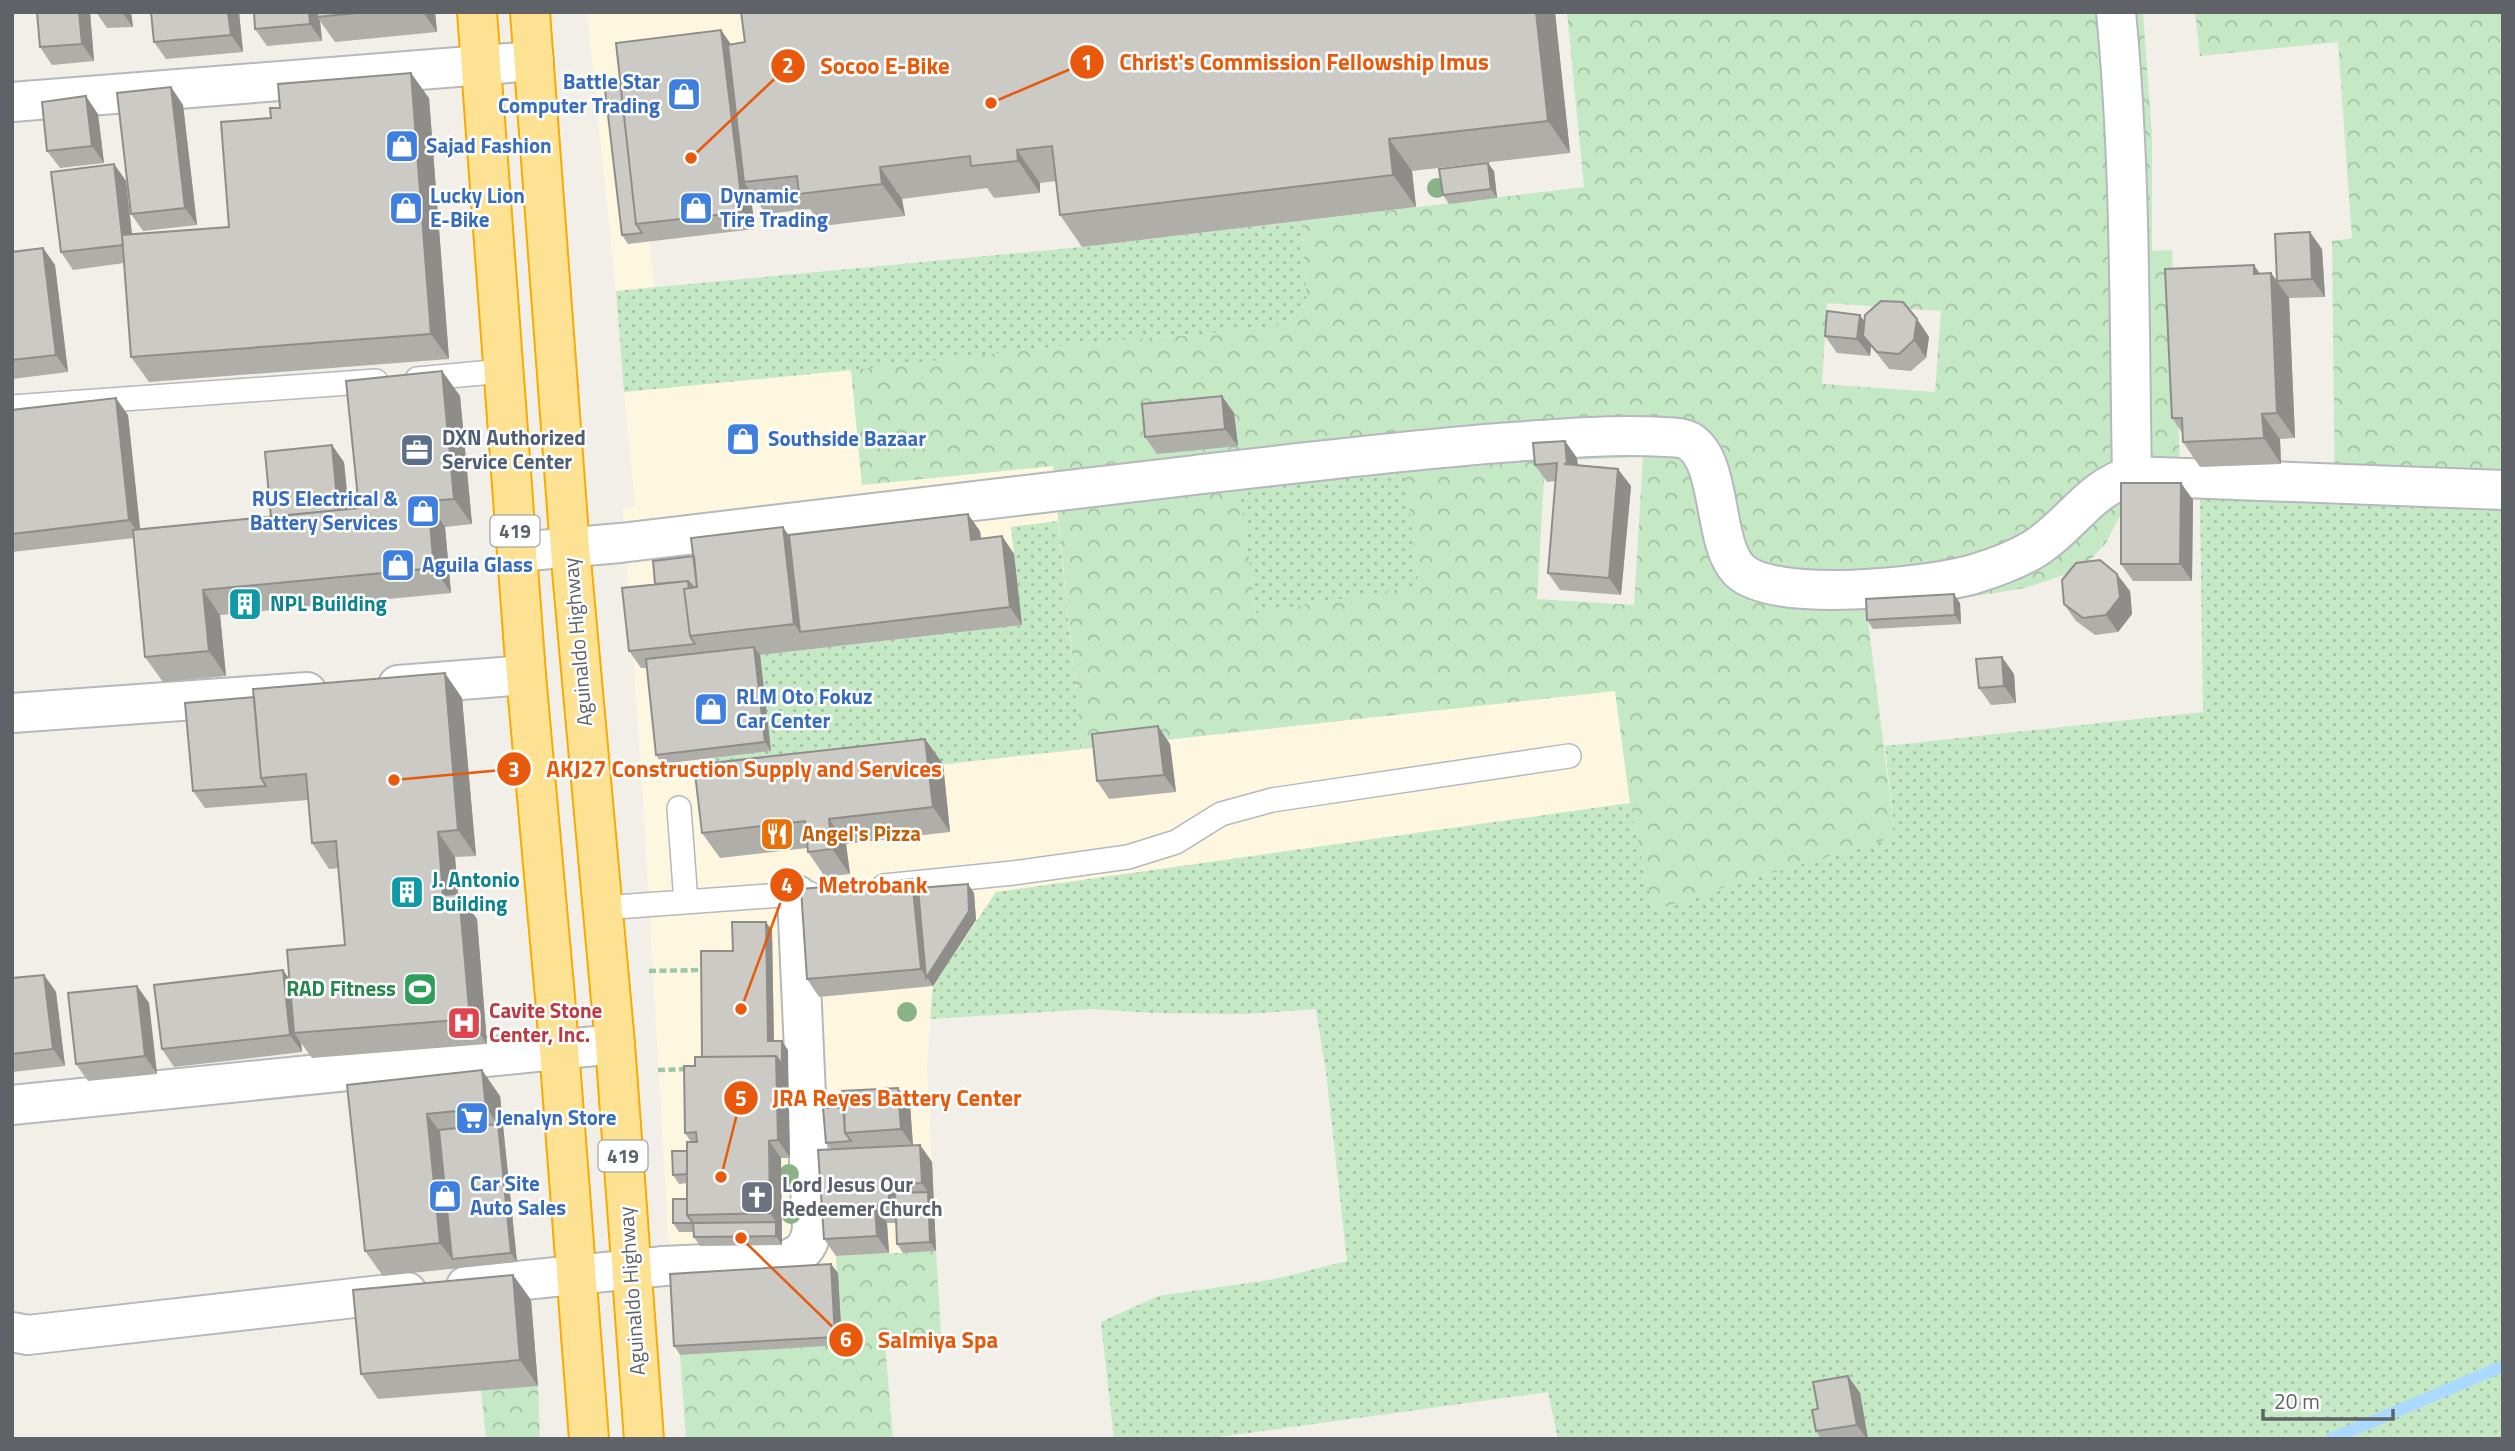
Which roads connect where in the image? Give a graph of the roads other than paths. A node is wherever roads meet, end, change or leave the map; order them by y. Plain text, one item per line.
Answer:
1 (477, 12) edge
2 (530, 12) edge
3 (2116, 12) edge
4 (534, 61) junction
5 (481, 64) junction
6 (12, 102) edge
7 (503, 371) junction
8 (12, 407) edge
9 (2132, 476) junction
10 (2503, 490) edge
11 (570, 549) junction
12 (516, 552) junction
13 (526, 676) junction
14 (12, 713) edge
15 (1569, 756) dead end
16 (679, 808) dead end
17 (859, 888) edge
18 (815, 893) joint
19 (686, 902) junction
20 (602, 908) junction
21 (615, 1044) junction
22 (559, 1049) junction
23 (12, 1105) edge
24 (630, 1269) junction
25 (577, 1273) junction
26 (12, 1332) edge
27 (589, 1439) edge
28 (644, 1439) edge

1 - 5 highway, 419
2 - 4 highway, Aguinaldo Highway / 419
3 - 9 street
4 - 5 street
4 - 11 highway, Aguinaldo Highway / 419
5 - 6 street
5 - 7 highway, 419
7 - 8 lane
7 - 12 highway, 419
9 - 10 street
9 - 11 street
11 - 12 street
11 - 20 highway, Aguinaldo Highway / 419
12 - 13 highway, 419
13 - 14 street
13 - 22 highway, 419
15 - 17 lane
16 - 19 lane
18 - 19 lane
18 - 24 street
19 - 20 lane
20 - 21 highway, Aguinaldo Highway / 419
21 - 22 street
21 - 24 highway, Aguinaldo Highway / 419
22 - 23 street
22 - 25 highway, 419
24 - 25 street
24 - 28 highway, Aguinaldo Highway / 419
25 - 26 street
25 - 27 highway, 419

